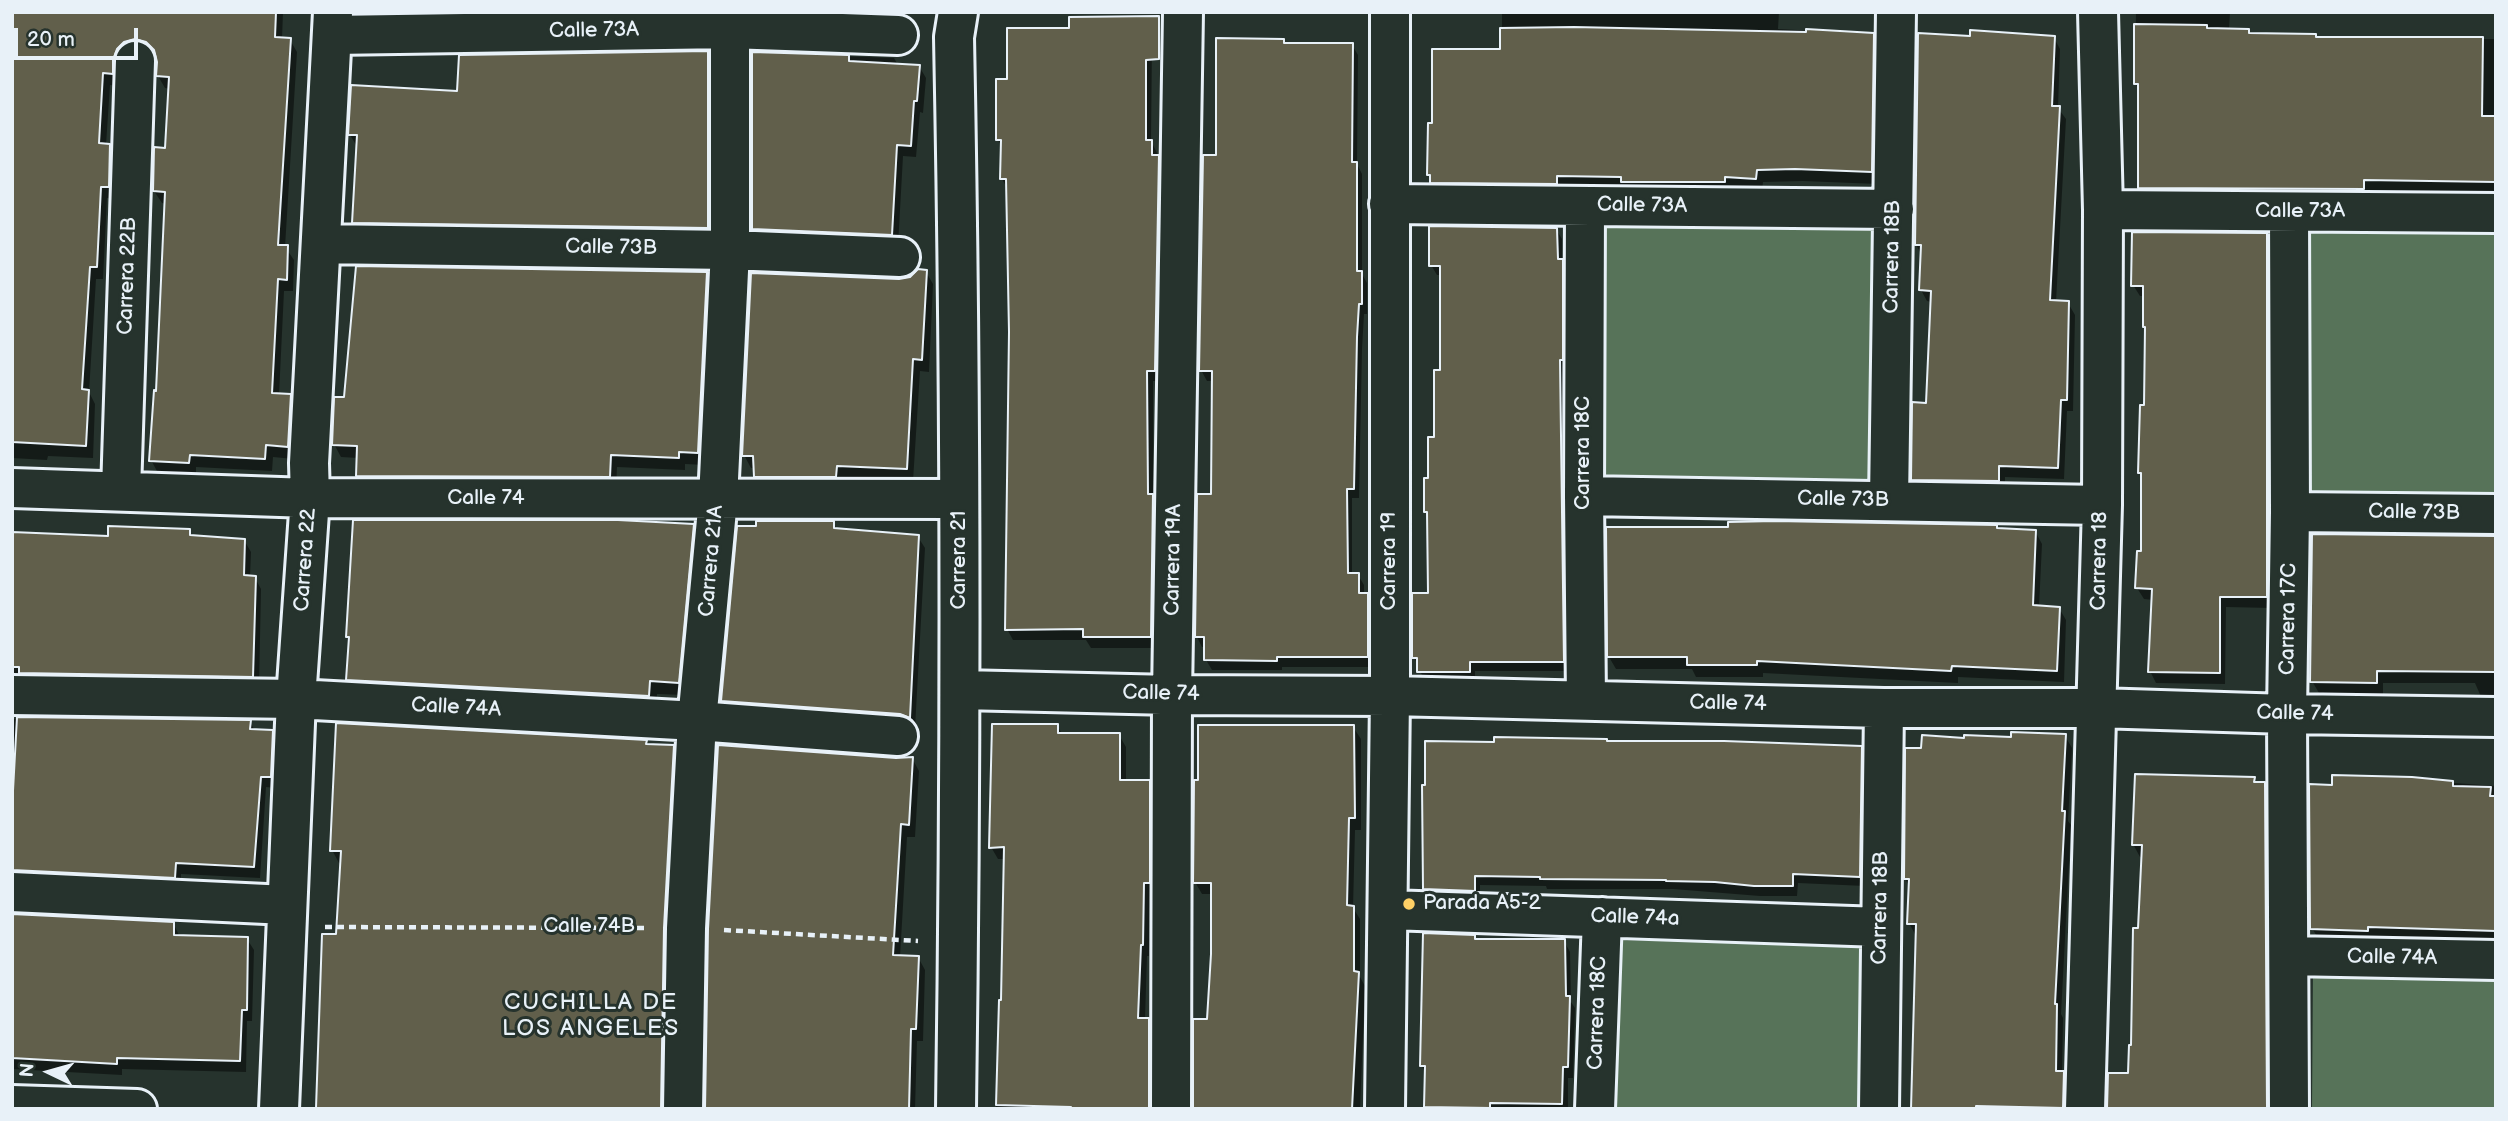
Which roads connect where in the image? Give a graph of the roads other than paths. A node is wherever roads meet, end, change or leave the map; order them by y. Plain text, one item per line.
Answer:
1 (958, 12) edge
2 (1183, 12) edge
3 (1390, 12) edge
4 (1896, 12) edge
5 (2098, 12) edge
6 (730, 21) edge
7 (332, 24) edge
8 (898, 35) dead end
9 (135, 61) dead end
10 (1389, 204) junction
11 (1585, 206) junction
12 (1894, 209) junction
13 (2103, 210) junction
14 (2289, 212) junction
15 (2496, 214) edge
16 (321, 244) junction
17 (730, 250) junction
18 (900, 257) dead end
19 (12, 488) edge
20 (121, 491) junction
21 (1584, 496) junction
22 (310, 498) junction
23 (718, 499) junction
24 (959, 499) junction
25 (1889, 501) junction
26 (2102, 505) junction
27 (2290, 512) junction
28 (2496, 514) edge
29 (961, 690) junction
30 (12, 695) edge
31 (1172, 695) junction
32 (1390, 696) junction
33 (296, 699) junction
34 (1586, 700) junction
35 (1885, 708) junction
36 (2097, 708) junction
37 (2287, 714) junction
38 (2496, 717) edge
39 (697, 721) junction
40 (898, 736) dead end
41 (12, 892) edge
42 (1389, 910) junction
43 (287, 916) junction
44 (1602, 917) junction
45 (1881, 927) junction
46 (2289, 957) junction
47 (2496, 960) edge
48 (12, 1105) edge
49 (137, 1109) edge
50 (279, 1109) edge
51 (683, 1109) edge
52 (956, 1109) edge
53 (1171, 1109) edge
54 (1385, 1109) edge
55 (1595, 1109) edge
56 (1878, 1109) edge
57 (2085, 1109) edge
58 (2289, 1109) edge

1 - 24 street, Carrera 21
2 - 31 street, Carrera 19A
3 - 10 street, Carrera 19
4 - 12 street, Carrera 18B
5 - 13 street, Carrera 18
6 - 7 street, Calle 73A
6 - 8 street, Calle 73A
6 - 17 street, Carrera 21A
7 - 16 street, Carrera 22
9 - 20 street, Carrera 22B
10 - 11 street, Calle 73A
10 - 32 street, Carrera 19
11 - 12 street, Calle 73A
11 - 21 street, Carrera 18C
12 - 25 street, Carrera 18B
13 - 14 street, Calle 73A
13 - 26 street, Carrera 18
14 - 15 street, Calle 73A
14 - 27 street, Carrera 17C
16 - 17 street, Calle 73B
16 - 22 street, Carrera 22
17 - 18 street, Calle 73B
17 - 23 street, Carrera 21A
19 - 20 street, Calle 74
20 - 22 street, Calle 74
21 - 25 street, Calle 73B
21 - 34 street, Carrera 18C
22 - 23 street, Calle 74
22 - 33 street, Carrera 22
23 - 24 street, Calle 74
23 - 39 street, Carrera 21A
24 - 29 street, Carrera 21
25 - 26 street, Calle 73B
26 - 36 street, Carrera 18
27 - 28 street, Calle 73B
27 - 37 street, Carrera 17C
29 - 31 street, Calle 74
29 - 52 street, Carrera 21
30 - 33 street, Calle 74A
31 - 32 street, Calle 74
31 - 53 street, Carrera 19A
32 - 34 street, Calle 74
32 - 42 street, Carrera 19
33 - 39 street, Calle 74A
33 - 43 street, Carrera 22
34 - 35 street, Calle 74
35 - 36 street, Calle 74
35 - 45 street, Carrera 18B
36 - 37 street, Calle 74
36 - 57 street, Carrera 18
37 - 38 street, Calle 74
37 - 46 street, Carrera 17C
39 - 40 street, Calle 74A
39 - 51 street, Carrera 21A
41 - 43 street
42 - 44 street, Calle 74a
42 - 54 street, Carrera 19
43 - 50 street, Carrera 22
44 - 45 street, Calle 74a
44 - 55 street, Carrera 18C
45 - 56 street, Carrera 18B
46 - 47 street, Calle 74A
46 - 58 street, Carrera 17C
48 - 49 street

